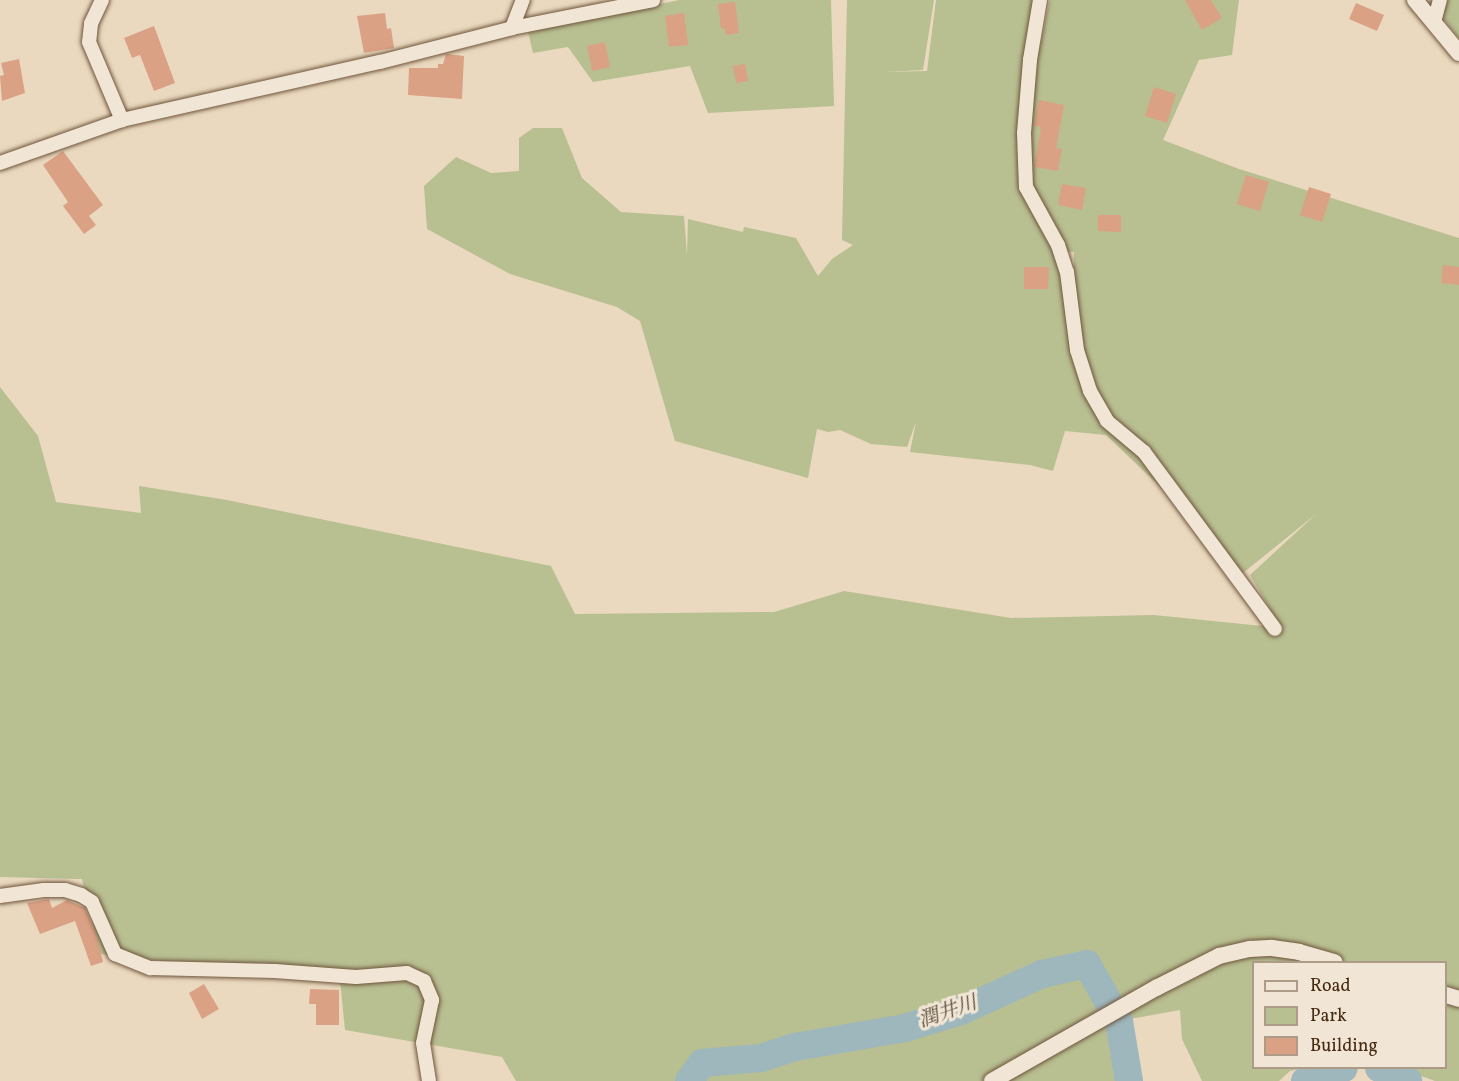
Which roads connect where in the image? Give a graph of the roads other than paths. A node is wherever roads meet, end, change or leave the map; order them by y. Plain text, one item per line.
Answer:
1 (102, 0) edge
2 (523, 0) edge
3 (653, 0) edge
4 (1040, 0) edge
5 (1415, 0) edge
6 (1440, 0) edge
7 (1434, 22) junction
8 (512, 28) junction
9 (1459, 53) edge
10 (122, 120) junction
11 (0, 163) edge
12 (1275, 629) dead end
13 (0, 896) edge
14 (1328, 961) edge
15 (429, 1081) edge
16 (992, 1081) edge

1 - 10 street
2 - 8 street
3 - 8 street
4 - 12 street
5 - 7 street
6 - 7 street
7 - 9 street
8 - 10 street
10 - 11 street
13 - 15 street
14 - 16 street

